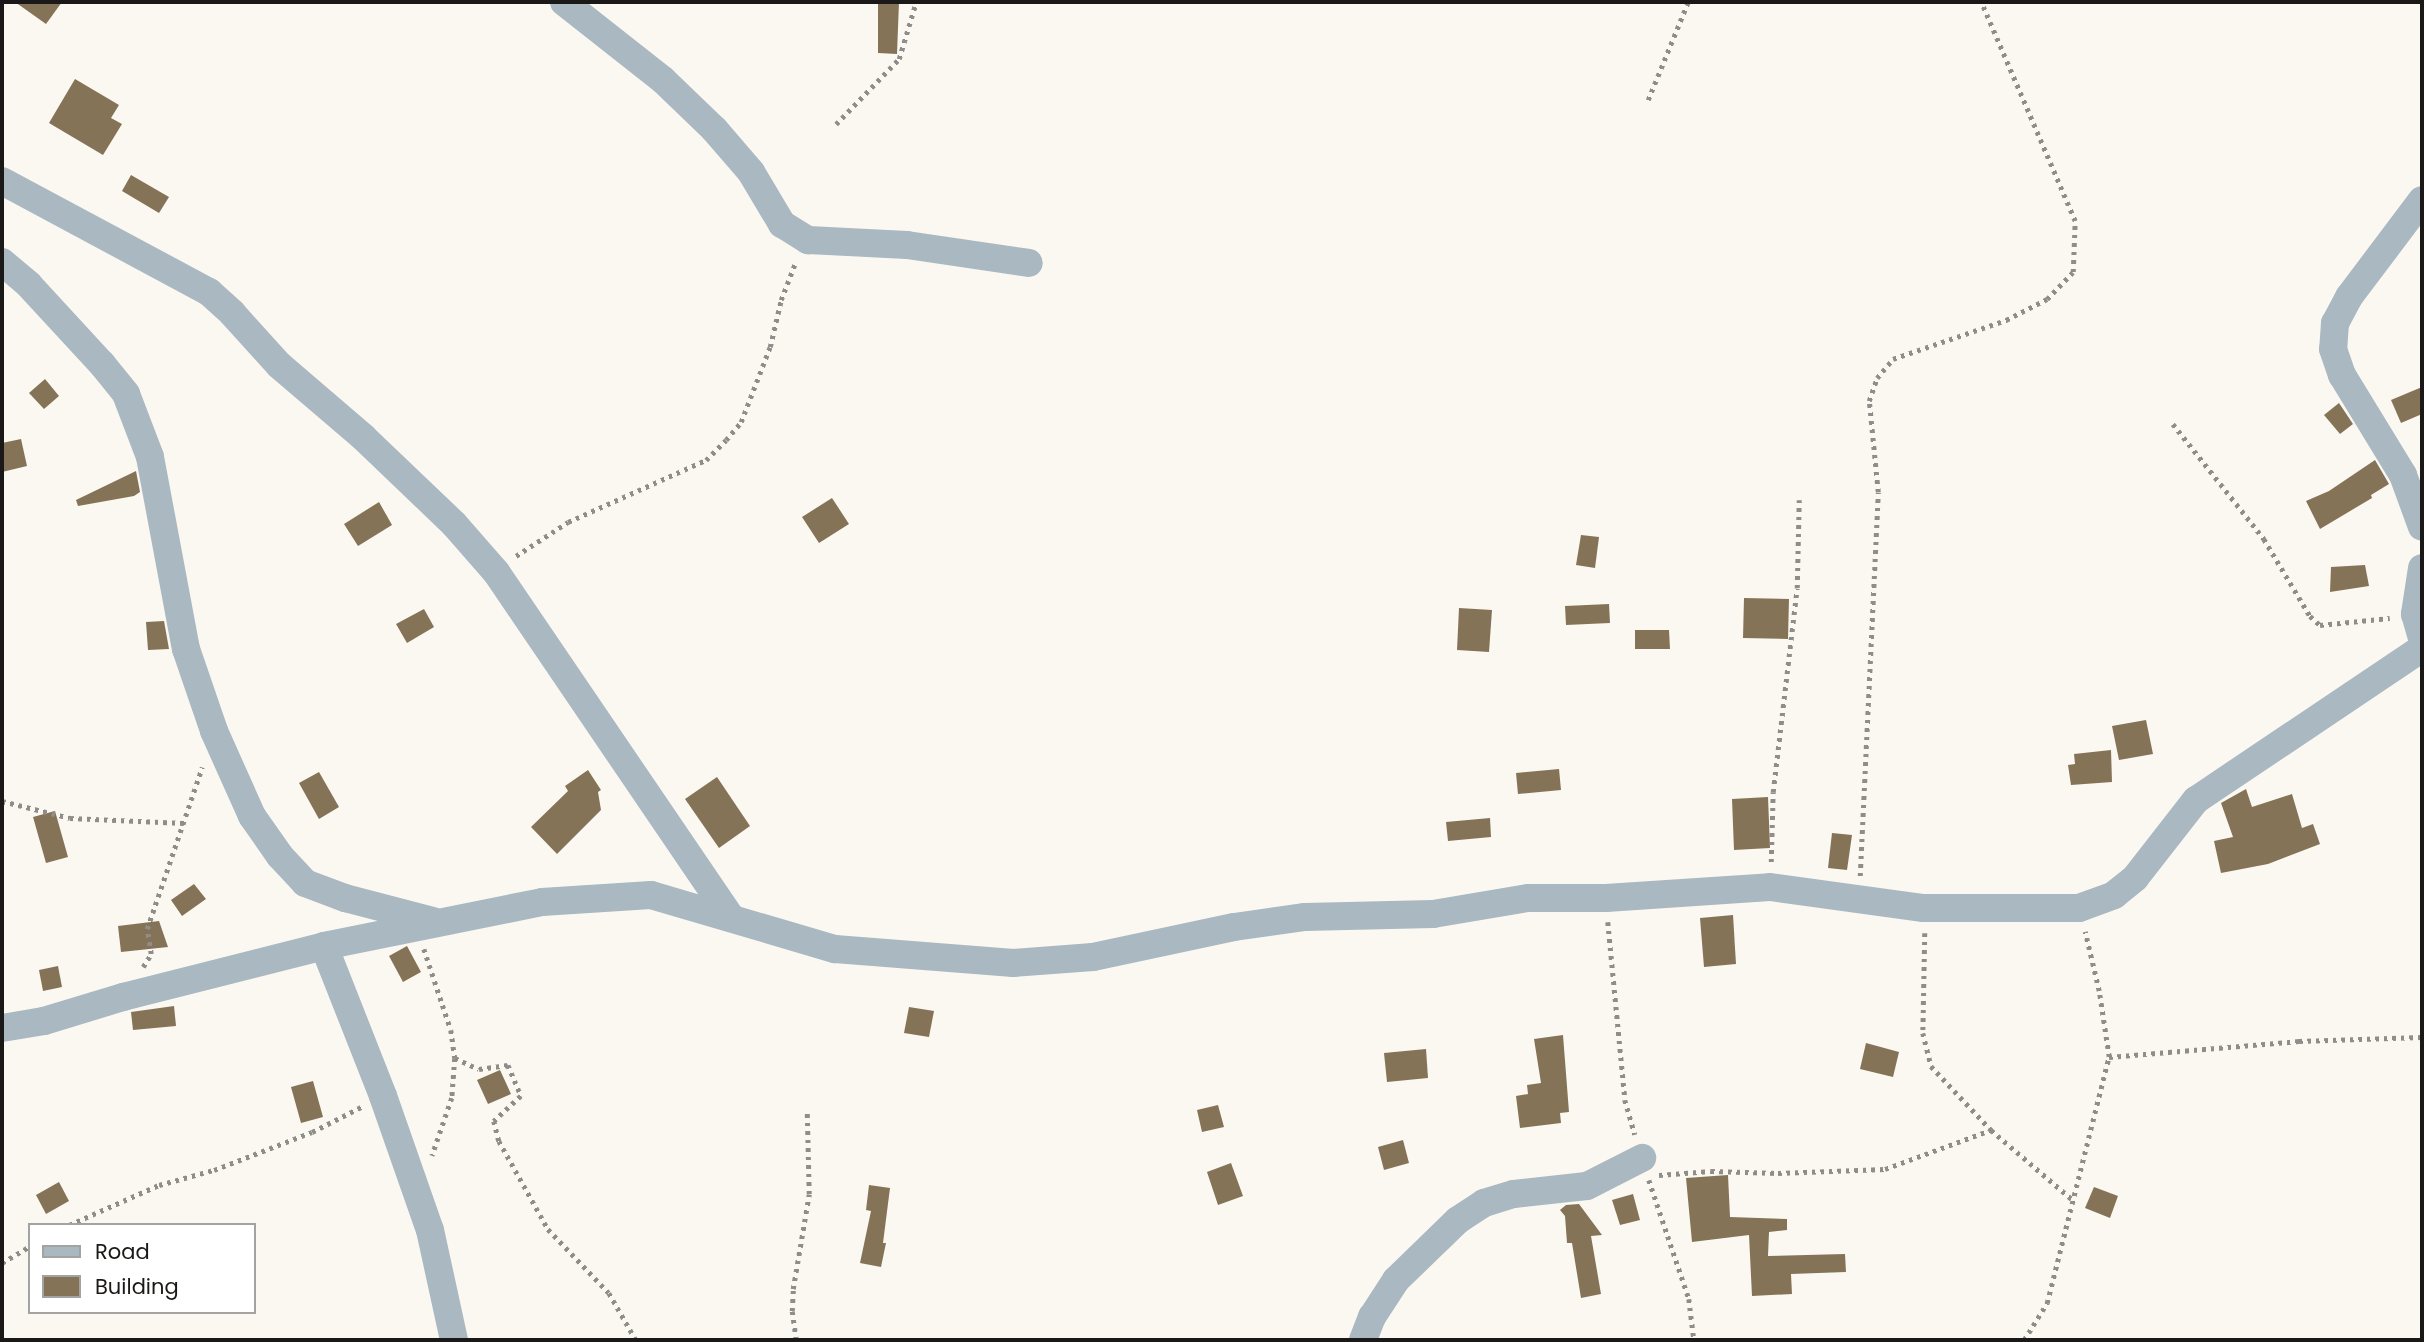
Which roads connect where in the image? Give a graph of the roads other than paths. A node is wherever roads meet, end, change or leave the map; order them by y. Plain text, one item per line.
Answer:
1 (564, 2) edge
2 (2, 181) edge
3 (2422, 200) edge
4 (2, 262) edge
5 (1030, 263) dead end
6 (2422, 527) edge
7 (2422, 568) edge
8 (2419, 627) edge
9 (2422, 648) edge
10 (729, 915) junction
11 (432, 926) junction
12 (324, 946) junction
13 (2, 1028) edge
14 (1642, 1158) road end
15 (450, 1339) edge
16 (1363, 1340) edge

1 - 5 street
2 - 10 street
3 - 6 street
4 - 11 street
7 - 8 street
9 - 10 street
10 - 11 street
11 - 12 street
12 - 13 street
12 - 15 street
14 - 16 street

